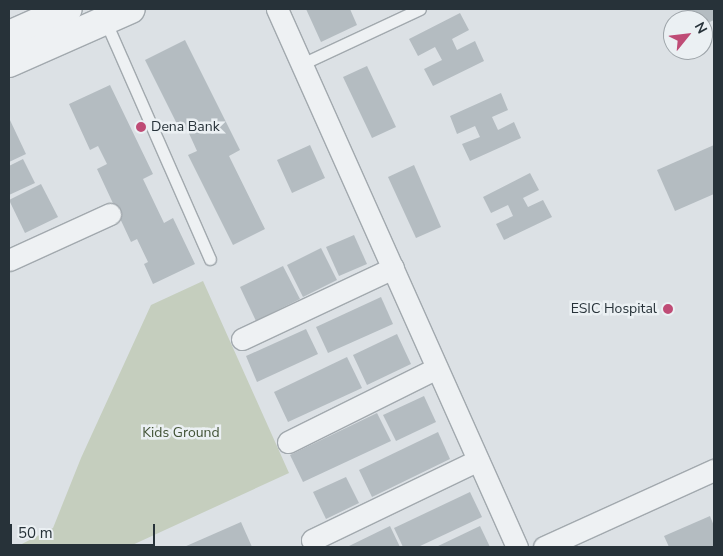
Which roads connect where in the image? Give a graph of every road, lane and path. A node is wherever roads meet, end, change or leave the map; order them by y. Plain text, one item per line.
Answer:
1 (68, 9) edge
2 (131, 9) edge
3 (278, 9) edge
4 (420, 9) edge
5 (105, 20) junction
6 (9, 35) edge
7 (9, 63) edge
8 (302, 64) junction
9 (110, 214) dead end
10 (210, 258) dead end
11 (9, 260) edge
12 (393, 268) junction
13 (242, 339) dead end
14 (437, 368) junction
15 (288, 442) dead end
16 (478, 460) junction
17 (714, 470) edge
18 (312, 540) dead end
19 (517, 547) edge
20 (544, 547) edge

1 - 6 street
2 - 5 street
3 - 8 street
4 - 8 lane
5 - 7 street
5 - 10 lane
8 - 12 street
9 - 11 street
12 - 13 street
12 - 14 street
14 - 15 street
14 - 16 street
16 - 18 street
16 - 19 street
17 - 20 street

